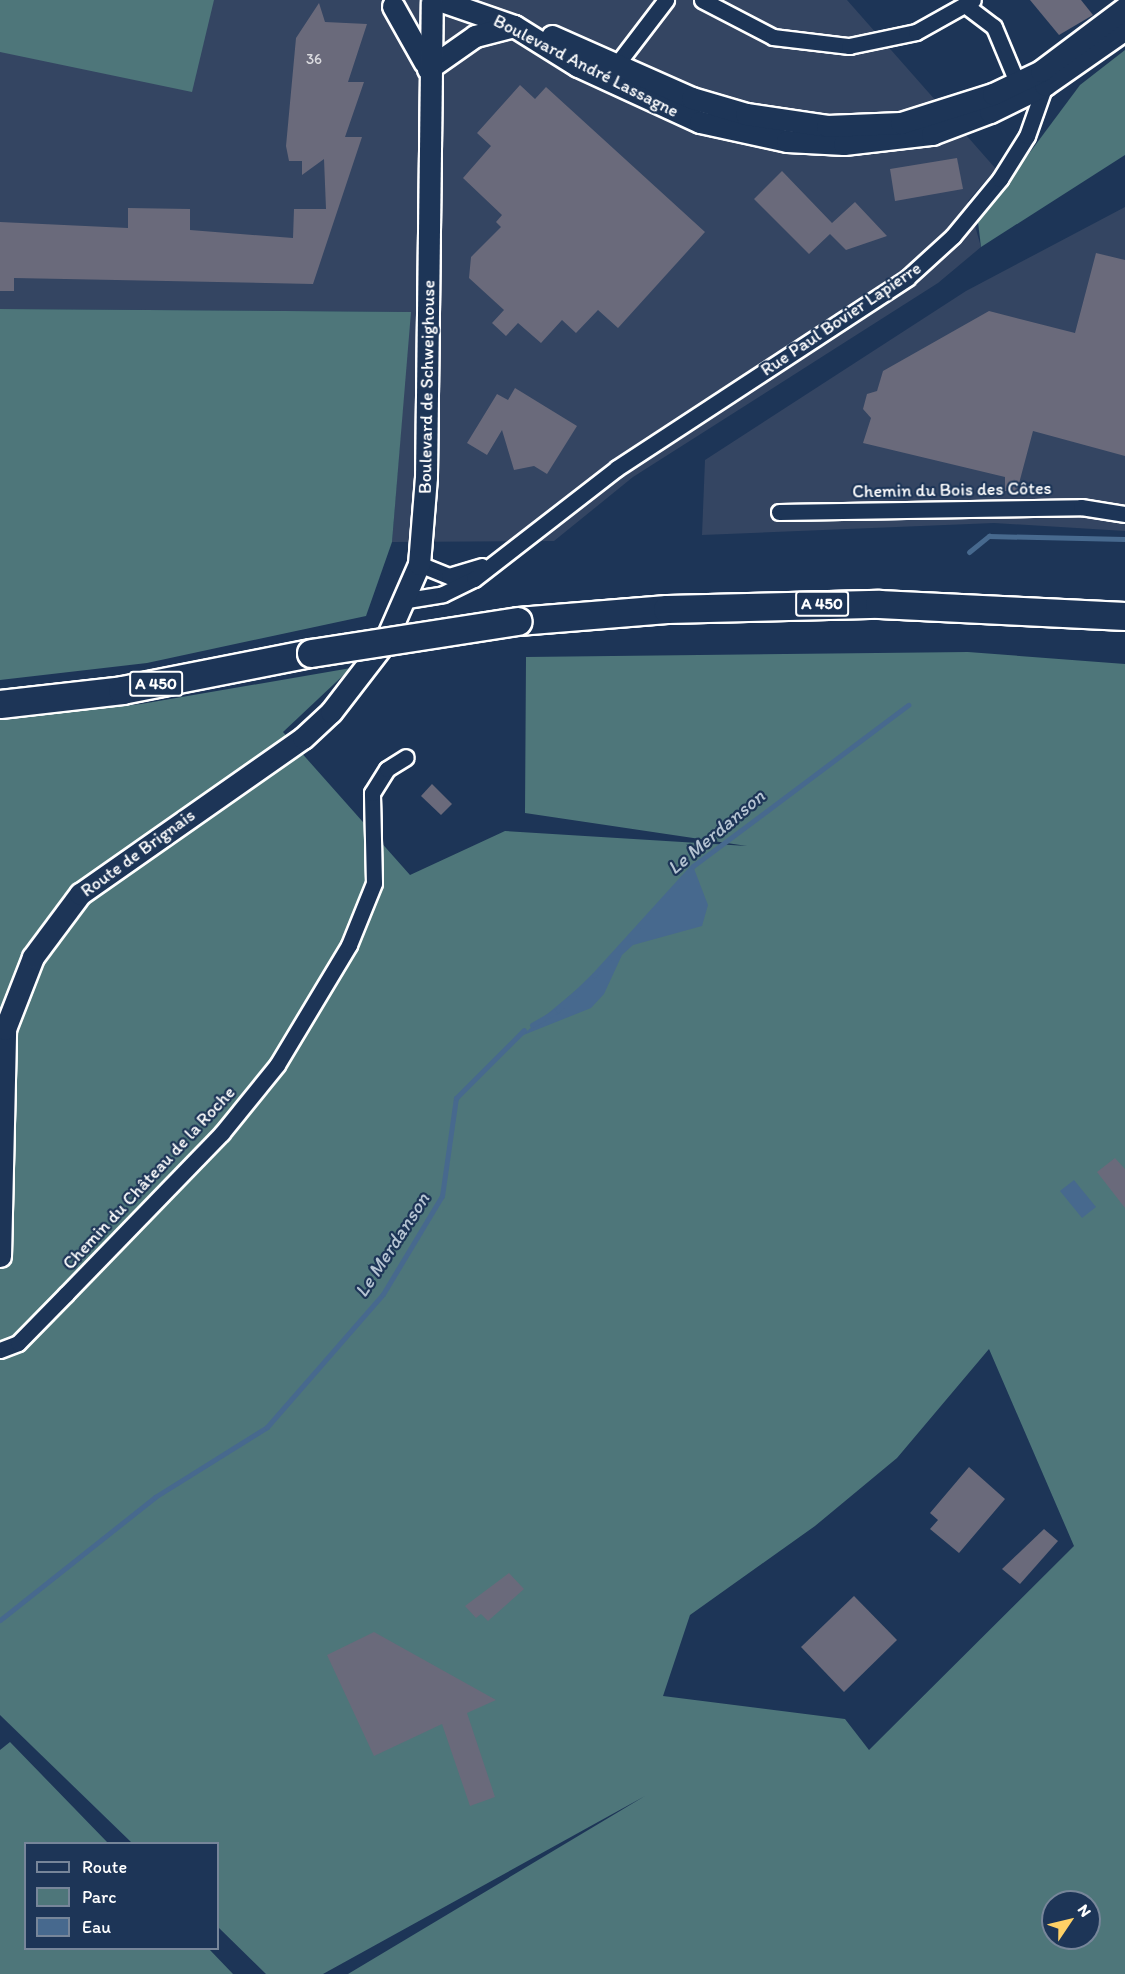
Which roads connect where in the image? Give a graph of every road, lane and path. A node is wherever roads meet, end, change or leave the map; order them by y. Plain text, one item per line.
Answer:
1 (486, 0) edge
2 (666, 0) edge
3 (702, 0) edge
4 (435, 1) edge
5 (388, 3) edge
6 (969, 3) edge
7 (1125, 8) edge
8 (514, 26) junction
9 (1125, 29) edge
10 (617, 64) junction
11 (428, 69) junction
12 (1017, 82) junction
13 (1045, 85) junction
14 (779, 512) dead end
15 (1125, 514) edge
16 (502, 559) junction
17 (419, 564) junction
18 (407, 600) junction
19 (1125, 616) edge
20 (354, 687) joint
21 (0, 704) edge
22 (406, 758) dead end
23 (0, 1256) edge
24 (0, 1350) edge

1 - 10 street
2 - 10 street
3 - 6 street
4 - 5 street
4 - 8 street, Boulevard André Lassagne
4 - 11 street, Boulevard de Schweighouse
5 - 11 street, Boulevard de Schweighouse
6 - 12 street
7 - 12 street
8 - 11 street
8 - 13 street, Boulevard André Lassagne
9 - 13 street
10 - 12 street
11 - 17 street, Boulevard de Schweighouse
13 - 16 street, Rue Paul Bovier Lapierre
14 - 15 street, Chemin du Bois des Côtes
16 - 17 street, Rue Paul Bovier Lapierre
16 - 18 street, Rue Paul Bovier Lapierre
17 - 18 street, Boulevard de Schweighouse
18 - 20 street, Boulevard de Schweighouse
19 - 21 highway, A 450, bridge
20 - 23 street, Route de Brignais
22 - 24 street, Chemin du Château de la Roche

